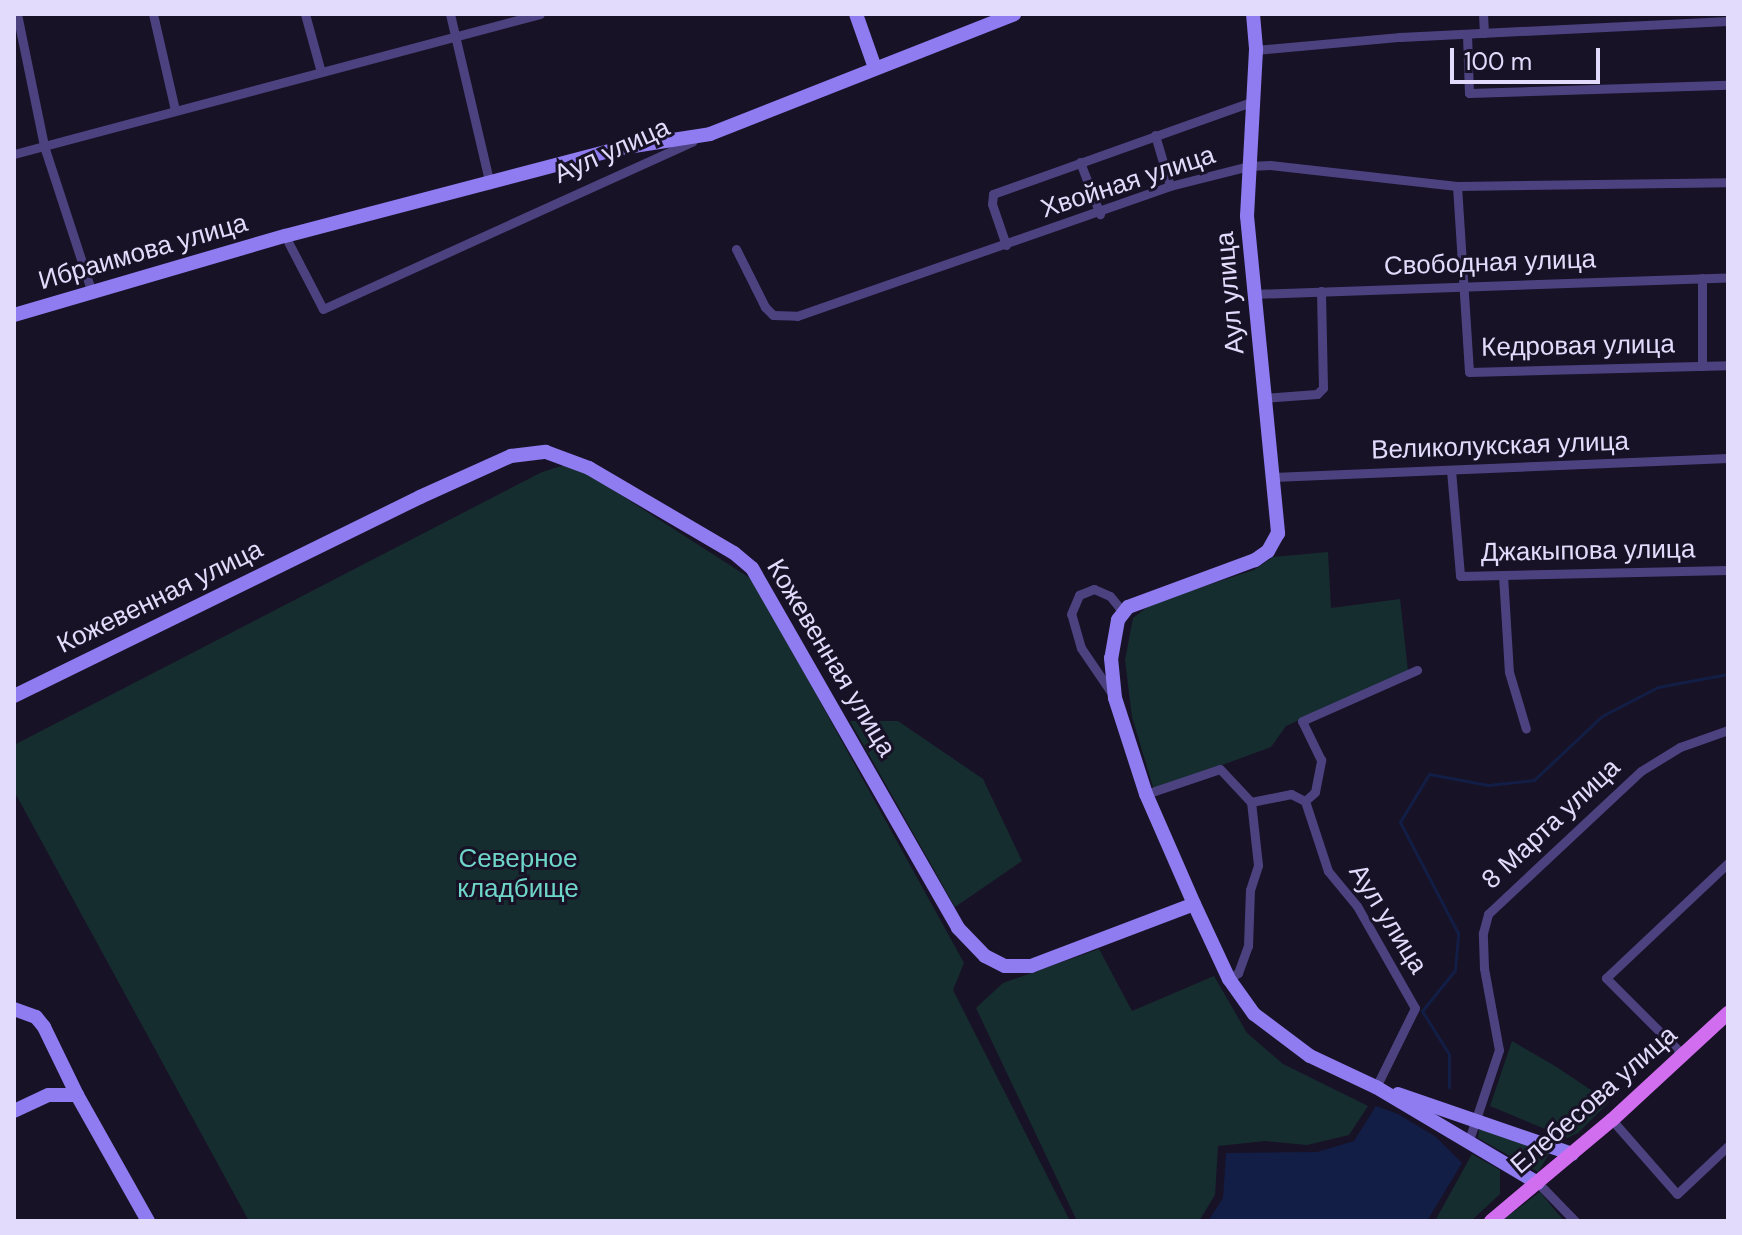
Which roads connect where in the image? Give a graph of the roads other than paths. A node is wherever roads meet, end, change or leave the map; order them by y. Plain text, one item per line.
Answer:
1 (17, 14) edge
2 (153, 14) edge
3 (305, 14) edge
4 (450, 14) edge
5 (540, 14) edge
6 (856, 14) edge
7 (1253, 14) edge
8 (1483, 14) edge
9 (1638, 14) edge
10 (1008, 15) edge
11 (1728, 21) edge
12 (1639, 25) junction
13 (1484, 33) junction
14 (1467, 34) junction
15 (456, 36) junction
16 (1256, 50) junction
17 (875, 68) junction
18 (321, 72) junction
19 (1728, 85) edge
20 (1251, 102) junction
21 (175, 110) junction
22 (710, 134) junction
23 (1155, 135) junction
24 (44, 146) junction
25 (14, 154) edge
26 (1080, 162) junction
27 (1249, 166) junction
28 (1728, 182) edge
29 (490, 184) junction
30 (1170, 186) junction
31 (1457, 186) junction
32 (1100, 214) junction
33 (285, 236) junction
34 (1006, 245) junction
35 (736, 249) dead end
36 (1728, 277) edge
37 (1702, 278) junction
38 (1462, 286) junction
39 (91, 290) junction
40 (1321, 291) junction
41 (1253, 294) junction
42 (14, 315) edge
43 (1728, 365) edge
44 (1702, 366) junction
45 (1264, 398) junction
46 (1728, 458) edge
47 (1451, 470) junction
48 (1273, 477) junction
49 (1728, 570) edge
50 (1503, 575) junction
51 (1123, 612) junction
52 (1417, 670) dead end
53 (14, 696) edge
54 (1115, 698) junction
55 (1526, 729) dead end
56 (1728, 730) edge
57 (1146, 794) junction
58 (1305, 801) junction
59 (1251, 802) junction
60 (1728, 863) edge
61 (1194, 904) junction
62 (1229, 979) junction
63 (14, 1009) edge
64 (1728, 1013) edge
65 (1683, 1055) junction
66 (1376, 1087) junction
67 (77, 1095) junction
68 (14, 1111) edge
69 (1476, 1118) junction
70 (1612, 1120) junction
71 (1468, 1143) junction
72 (1728, 1146) edge
73 (1572, 1154) junction
74 (1538, 1183) junction
75 (148, 1221) edge
76 (1491, 1221) edge
77 (1575, 1221) edge

1 - 24 street
2 - 21 street
3 - 18 street
4 - 15 street
5 - 15 street
6 - 17 main road
7 - 16 main road, Аул улица
8 - 13 street
9 - 12 street
10 - 17 main road, Аул улица
11 - 12 street
12 - 13 street
13 - 14 street
14 - 16 street
14 - 19 street
15 - 18 street
15 - 29 street
16 - 20 main road, Аул улица
17 - 22 main road, Аул улица
18 - 21 street
20 - 23 street
20 - 27 main road, Аул улица
21 - 24 street
22 - 29 main road, Ибраимова улица
22 - 33 street, Аул улица
23 - 26 street
23 - 30 street
24 - 25 street
24 - 39 street
26 - 32 street
26 - 34 street
27 - 30 street, Хвойная улица
27 - 31 street, Хвойная улица
27 - 41 main road, Аул улица
28 - 31 street, Хвойная улица
29 - 33 main road, Ибраимова улица
30 - 32 street, Хвойная улица
31 - 38 street, Кедровая улица
32 - 34 street, Хвойная улица
33 - 39 main road, Ибраимова улица
34 - 35 street, Хвойная улица
36 - 37 street, Свободная улица
37 - 38 street, Свободная улица
37 - 44 street
38 - 40 street, Свободная улица
38 - 44 street, Кедровая улица
39 - 42 main road, Ибраимова улица
40 - 41 street, Свободная улица
40 - 45 street
41 - 45 main road, Аул улица
43 - 44 street, Кедровая улица
45 - 48 main road, Аул улица
46 - 47 street, Великолукская улица
47 - 48 street, Великолукская улица
47 - 50 street, Джакыпова улица
48 - 51 main road, Аул улица
49 - 50 street, Джакыпова улица
50 - 55 street
51 - 54 main road
51 - 54 street
52 - 58 street
53 - 61 main road, Кожевенная улица
54 - 57 main road
56 - 69 street, 8 Марта улица
57 - 59 street
57 - 61 main road
58 - 59 street
58 - 66 street, Аул улица
59 - 62 street
60 - 65 street
61 - 62 main road
62 - 66 main road
63 - 67 main road
64 - 65 main road, Елебесова улица
65 - 70 main road, Елебесова улица
66 - 69 main road
66 - 71 main road
67 - 68 main road
67 - 75 main road
69 - 71 street, 8 Марта улица
69 - 73 main road
70 - 72 street
70 - 73 main road, Елебесова улица
71 - 74 main road
73 - 74 main road, Елебесова улица
74 - 76 main road, Елебесова улица
74 - 77 street

